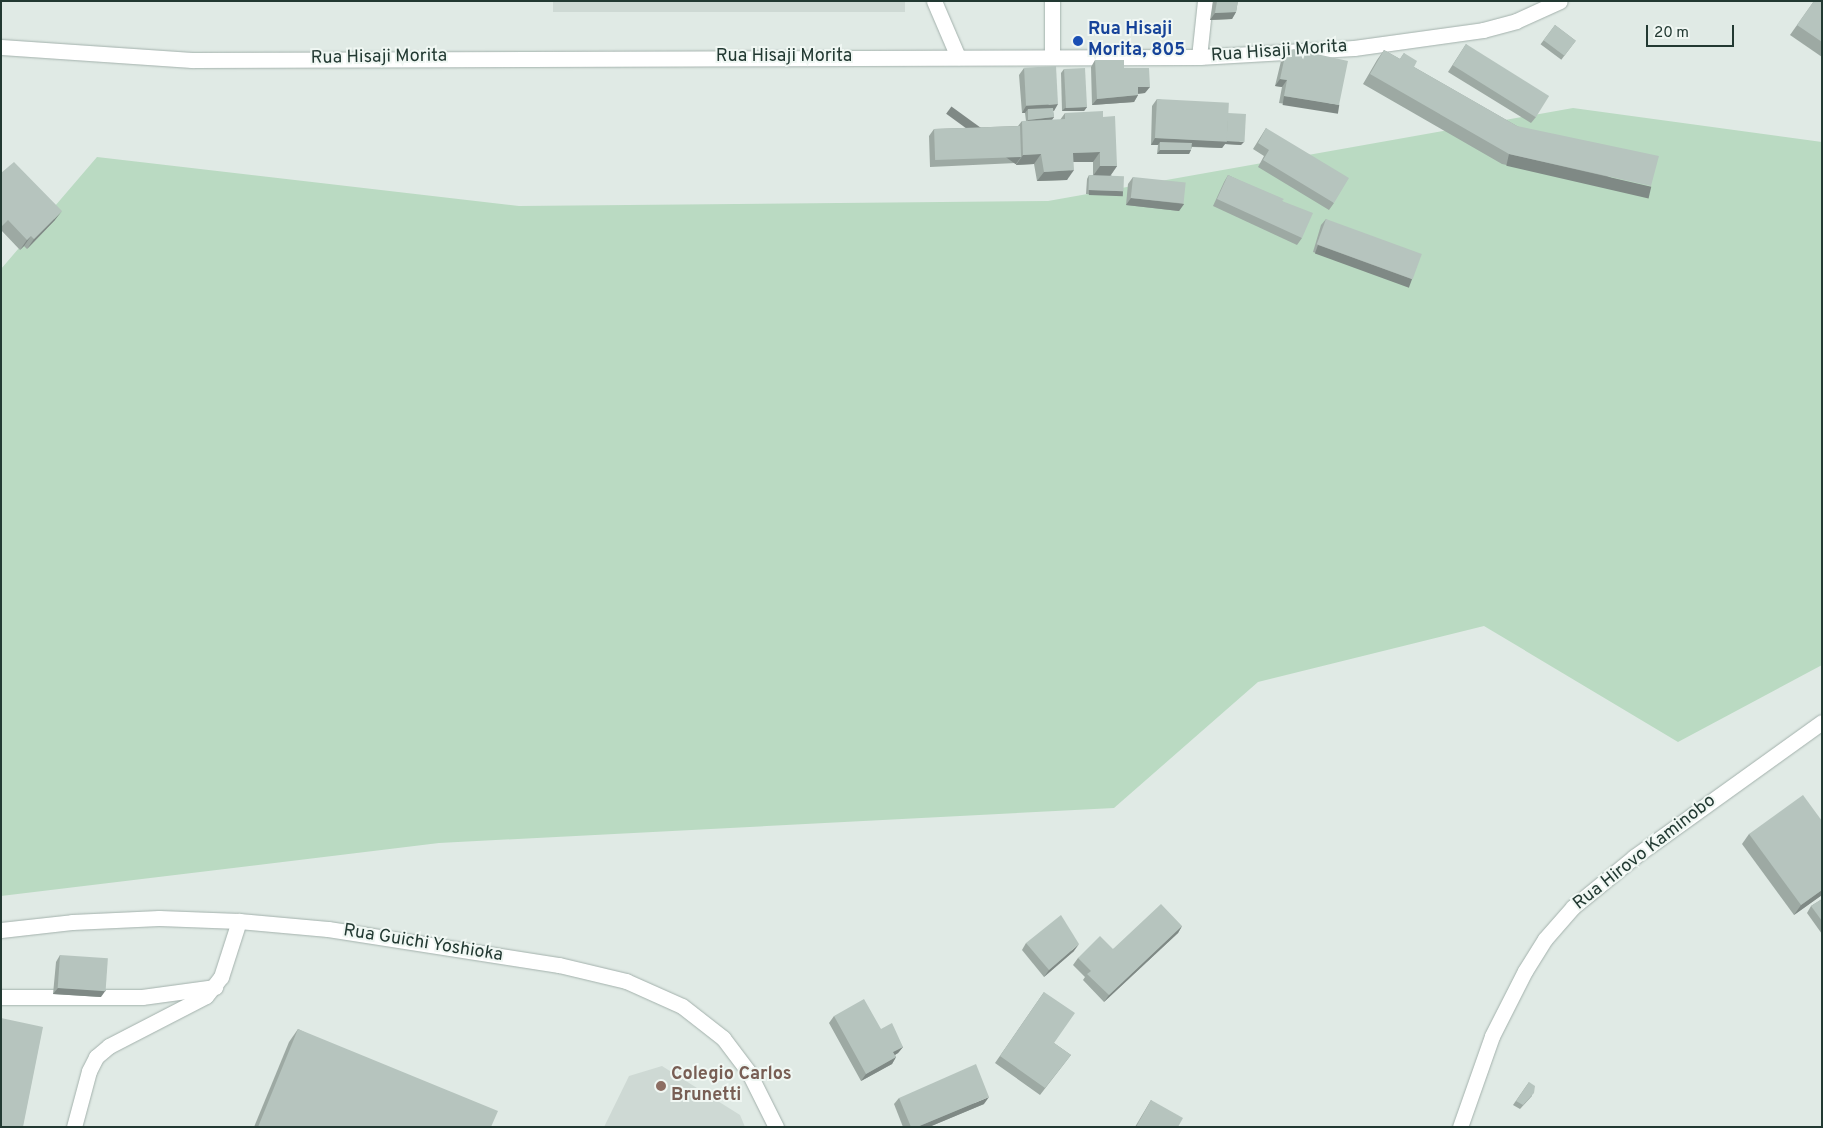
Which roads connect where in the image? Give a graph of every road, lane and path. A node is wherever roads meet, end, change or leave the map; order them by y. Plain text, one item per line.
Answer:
1 (934, 1) edge
2 (1052, 1) edge
3 (1205, 1) edge
4 (1560, 1) edge
5 (1, 47) edge
6 (958, 57) junction
7 (1052, 57) junction
8 (1199, 57) junction
9 (1822, 722) edge
10 (239, 921) junction
11 (1, 930) edge
12 (215, 987) junction
13 (1, 997) edge
14 (74, 1127) edge
15 (776, 1127) edge
16 (1460, 1127) edge

1 - 6 street
2 - 7 street
3 - 8 street
4 - 8 street, Rua Hisaji Morita
5 - 6 street, Rua Hisaji Morita
6 - 7 street, Rua Hisaji Morita
7 - 8 street, Rua Hisaji Morita
9 - 16 street, Rua Hirovo Kaminobo
10 - 11 street, Rua Guichi Yoshioka
10 - 12 street
10 - 15 street, Rua Guichi Yoshioka
12 - 13 street
12 - 14 street

